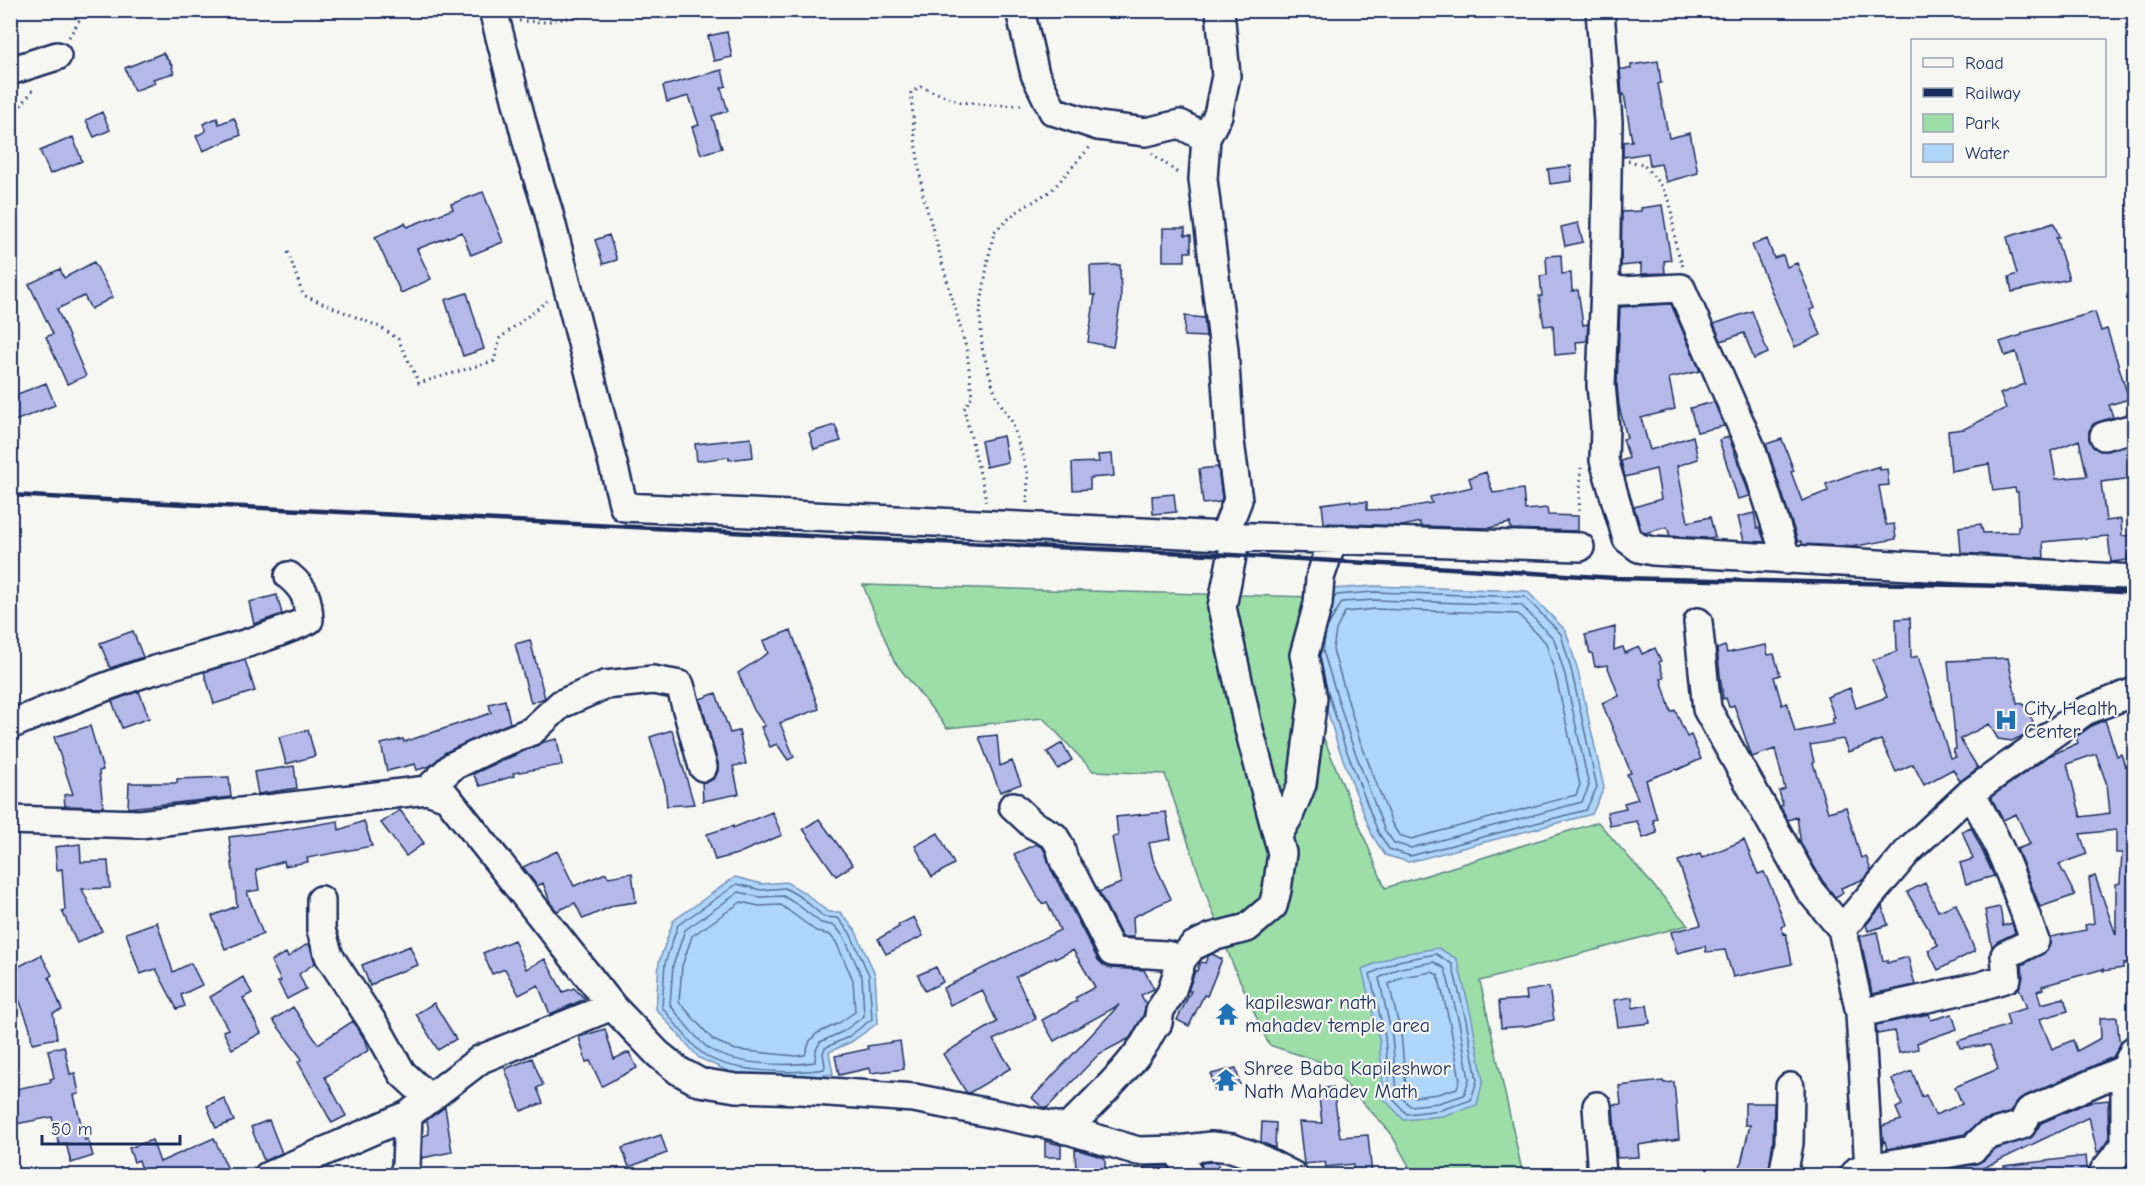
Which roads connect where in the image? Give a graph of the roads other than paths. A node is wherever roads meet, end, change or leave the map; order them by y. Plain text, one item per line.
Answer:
1 (1020, 10) edge
2 (1220, 10) edge
3 (1600, 10) edge
4 (494, 16) edge
5 (57, 56) dead end
6 (10, 71) edge
7 (1206, 138) junction
8 (1605, 285) junction
9 (2134, 428) edge
10 (2104, 436) dead end
11 (1230, 536) junction
12 (1333, 539) junction
13 (1581, 547) dead end
14 (1787, 560) junction
15 (289, 576) dead end
16 (2134, 579) edge
17 (1698, 622) dead end
18 (2134, 693) edge
19 (10, 725) edge
20 (703, 767) dead end
21 (427, 790) junction
22 (1970, 793) junction
23 (1013, 806) dead end
24 (10, 820) edge
25 (1278, 835) junction
26 (321, 900) dead end
27 (1842, 929) junction
28 (1182, 959) junction
29 (612, 1006) junction
30 (1860, 1013) junction
31 (2130, 1059) edge
32 (1790, 1087) dead end
33 (430, 1099) junction
34 (1597, 1106) dead end
35 (408, 1115) junction
36 (1066, 1130) junction
37 (1178, 1150) junction
38 (1865, 1174) edge
39 (268, 1176) edge
40 (403, 1176) edge
41 (1189, 1176) edge
42 (1293, 1176) edge
43 (1602, 1176) edge
44 (1782, 1176) edge
45 (2104, 1176) edge

1 - 7 street
2 - 7 street
3 - 8 street
4 - 11 street
5 - 6 street
7 - 11 street
8 - 14 street
8 - 14 street
9 - 10 street
11 - 12 street
11 - 25 street
12 - 13 street
12 - 25 street
14 - 16 street
15 - 19 street
17 - 27 street
18 - 22 street
20 - 21 street
21 - 24 street
21 - 29 street
22 - 27 street
22 - 30 street
23 - 28 street
25 - 28 street
26 - 33 street
27 - 30 street
28 - 36 street
29 - 33 street
29 - 36 street
30 - 38 street
31 - 38 street
31 - 45 street
32 - 44 street
33 - 35 street
34 - 43 street
35 - 39 street
35 - 40 street
36 - 37 street
37 - 41 street
37 - 42 street

